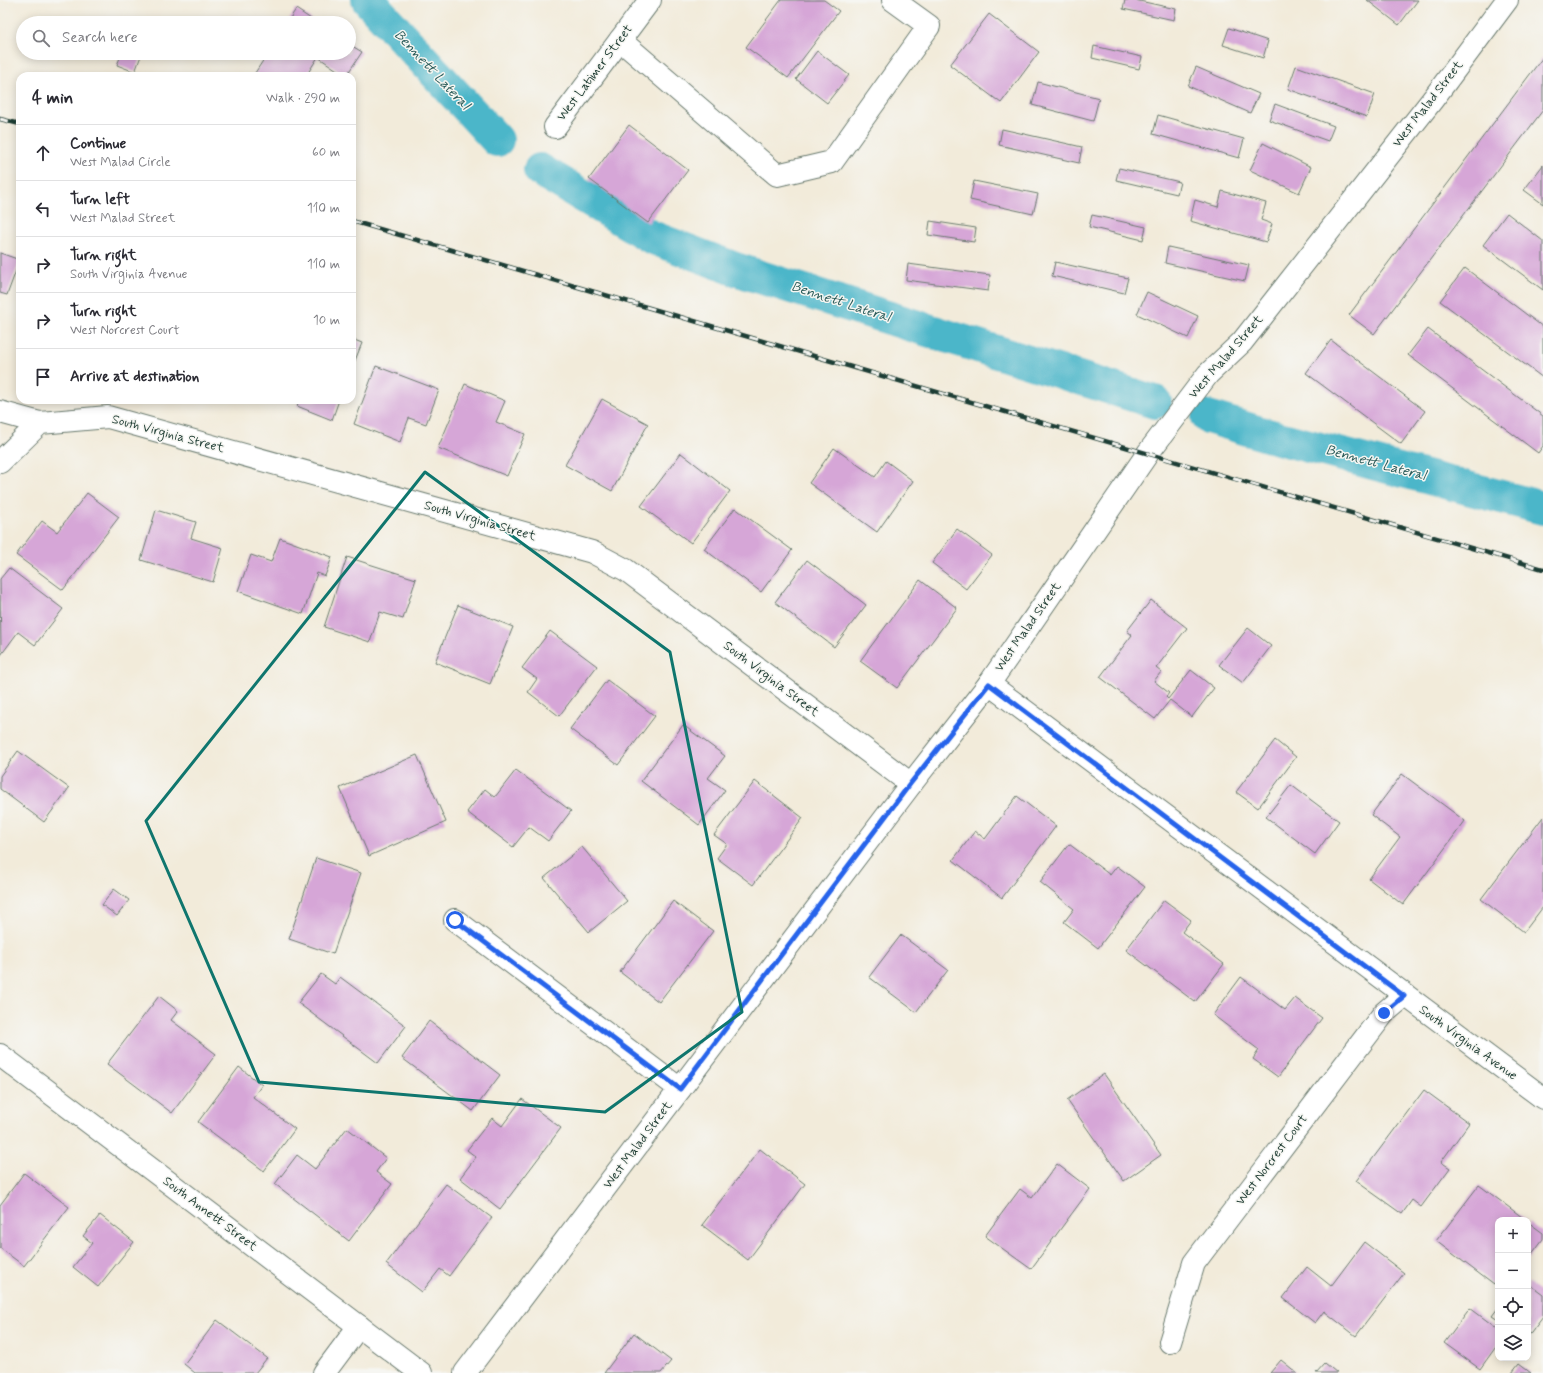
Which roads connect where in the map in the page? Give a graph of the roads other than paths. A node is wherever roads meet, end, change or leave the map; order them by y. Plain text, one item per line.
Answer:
1 (650, 0) edge
2 (893, 0) edge
3 (1507, 0) edge
4 (620, 40) junction
5 (555, 127) dead end
6 (0, 412) edge
7 (40, 422) junction
8 (0, 462) edge
9 (989, 684) junction
10 (910, 784) junction
11 (455, 920) dead end
12 (1404, 996) junction
13 (0, 1055) edge
14 (680, 1089) junction
15 (1543, 1098) edge
16 (359, 1326) junction
17 (1170, 1342) dead end
18 (324, 1373) edge
19 (421, 1373) edge
20 (465, 1373) edge

1 - 4 street, West Latimer Street
2 - 4 street
3 - 9 street, West Malad Street
4 - 5 street, West Latimer Street
6 - 7 street, South Virginia Street
7 - 8 street
7 - 10 street, South Virginia Street
9 - 10 street, West Malad Street
9 - 12 street, South Virginia Avenue
10 - 14 street, West Malad Street
11 - 14 street
12 - 15 street, South Virginia Avenue
12 - 17 street, West Norcrest Court
13 - 16 street, South Annett Street
14 - 20 street, West Malad Street
16 - 18 street
16 - 19 street, South Annett Street

